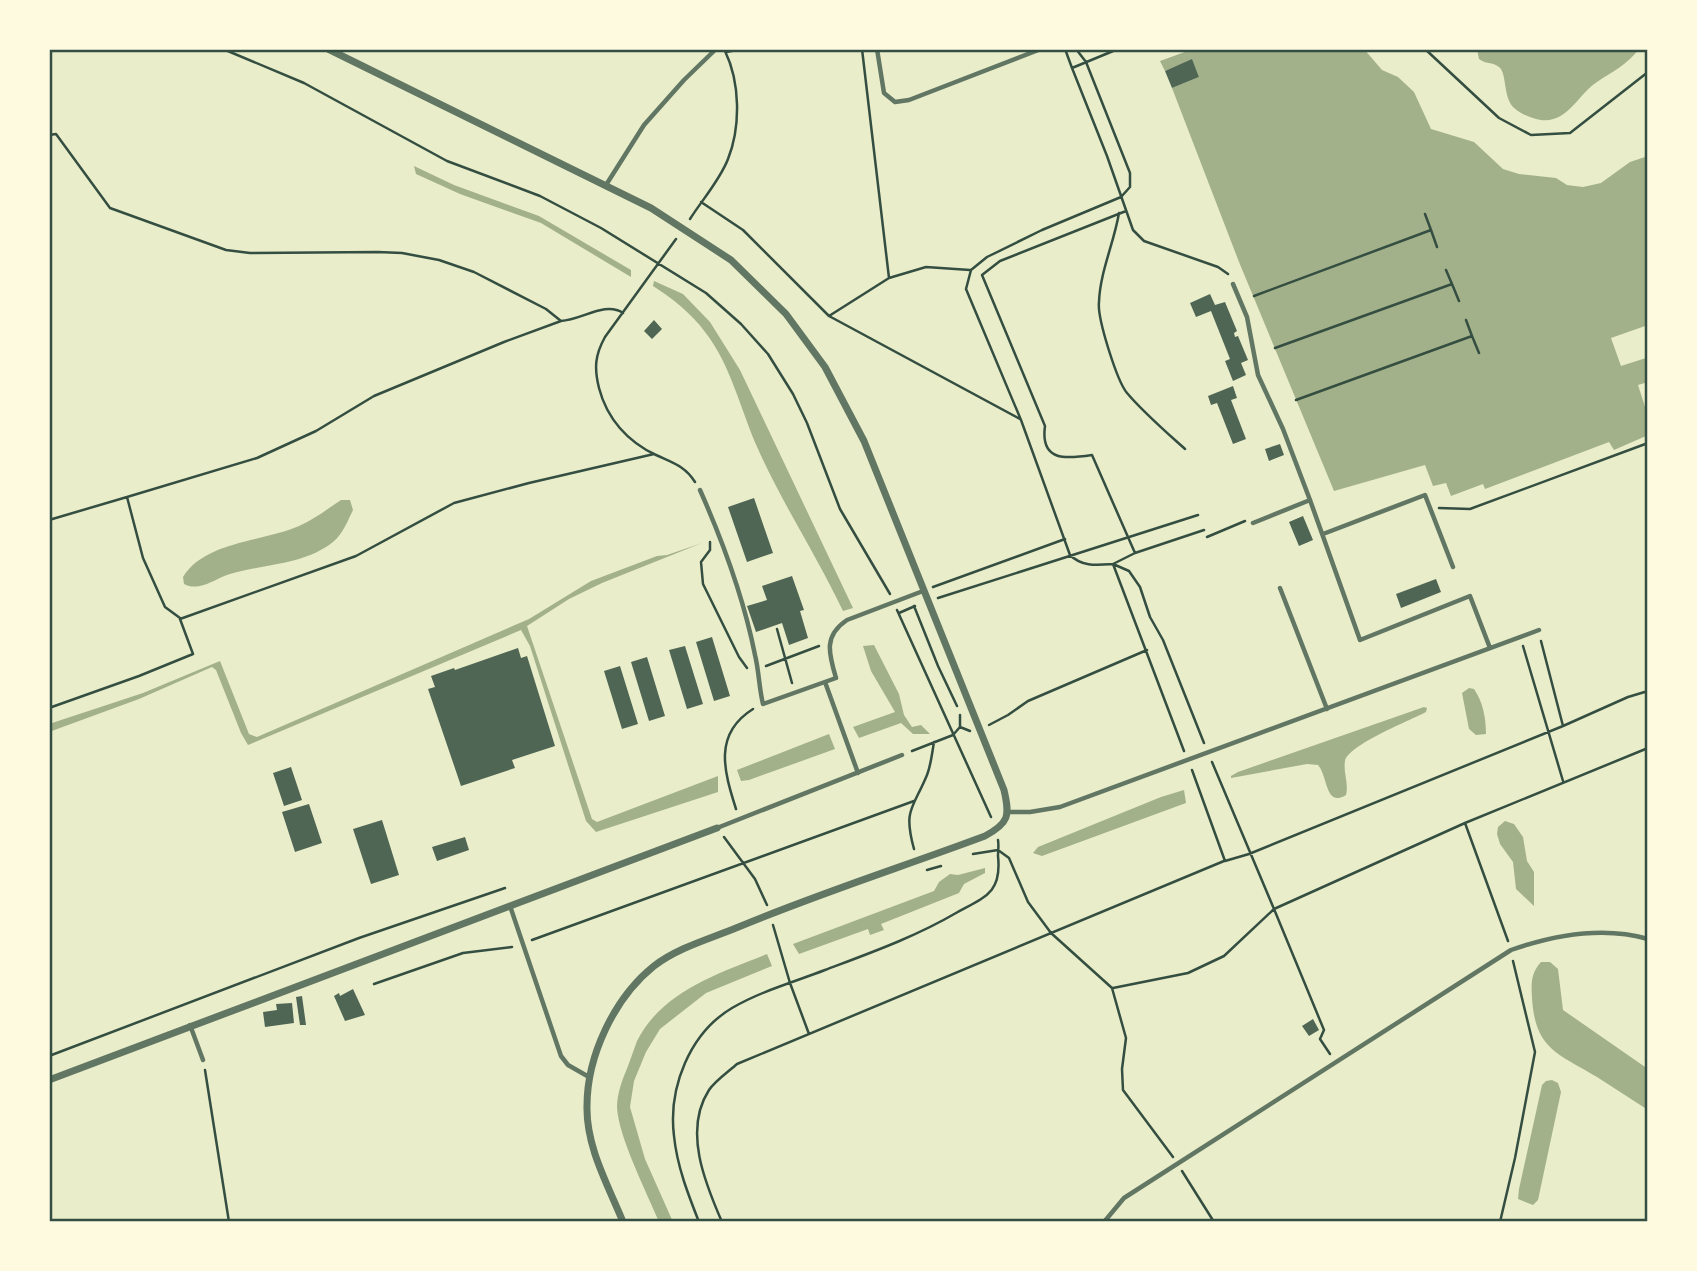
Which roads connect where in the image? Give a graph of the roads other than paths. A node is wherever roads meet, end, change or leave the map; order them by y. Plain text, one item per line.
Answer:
1 (328, 49) edge
2 (716, 49) edge
3 (877, 49) edge
4 (1041, 49) edge
5 (606, 185) junction
6 (1233, 284) road end
7 (701, 490) road end
8 (1310, 500) junction
9 (1252, 521) road end
10 (1323, 534) junction
11 (1453, 567) dead end
12 (1280, 588) dead end
13 (924, 590) junction
14 (1539, 630) road end
15 (1490, 648) junction
16 (825, 682) junction
17 (1327, 709) junction
18 (902, 755) road end
19 (858, 772) junction
20 (1008, 812) junction
21 (717, 828) joint
22 (510, 905) junction
23 (1648, 939) edge
24 (190, 1026) junction
25 (203, 1060) road end
26 (589, 1077) junction
27 (49, 1080) edge
28 (623, 1222) edge
29 (1104, 1222) edge

1 - 5 street
2 - 5 lane
3 - 4 lane
5 - 13 street
6 - 8 lane
7 - 16 lane
8 - 9 lane
8 - 10 lane
10 - 11 lane
10 - 15 lane
12 - 17 lane
13 - 16 lane
13 - 20 street
14 - 15 lane
15 - 17 lane
16 - 19 lane
17 - 20 lane
18 - 19 lane
19 - 21 lane
20 - 26 street
21 - 22 street
22 - 24 street
22 - 26 lane
23 - 29 lane
24 - 25 lane
24 - 27 street
26 - 28 street

